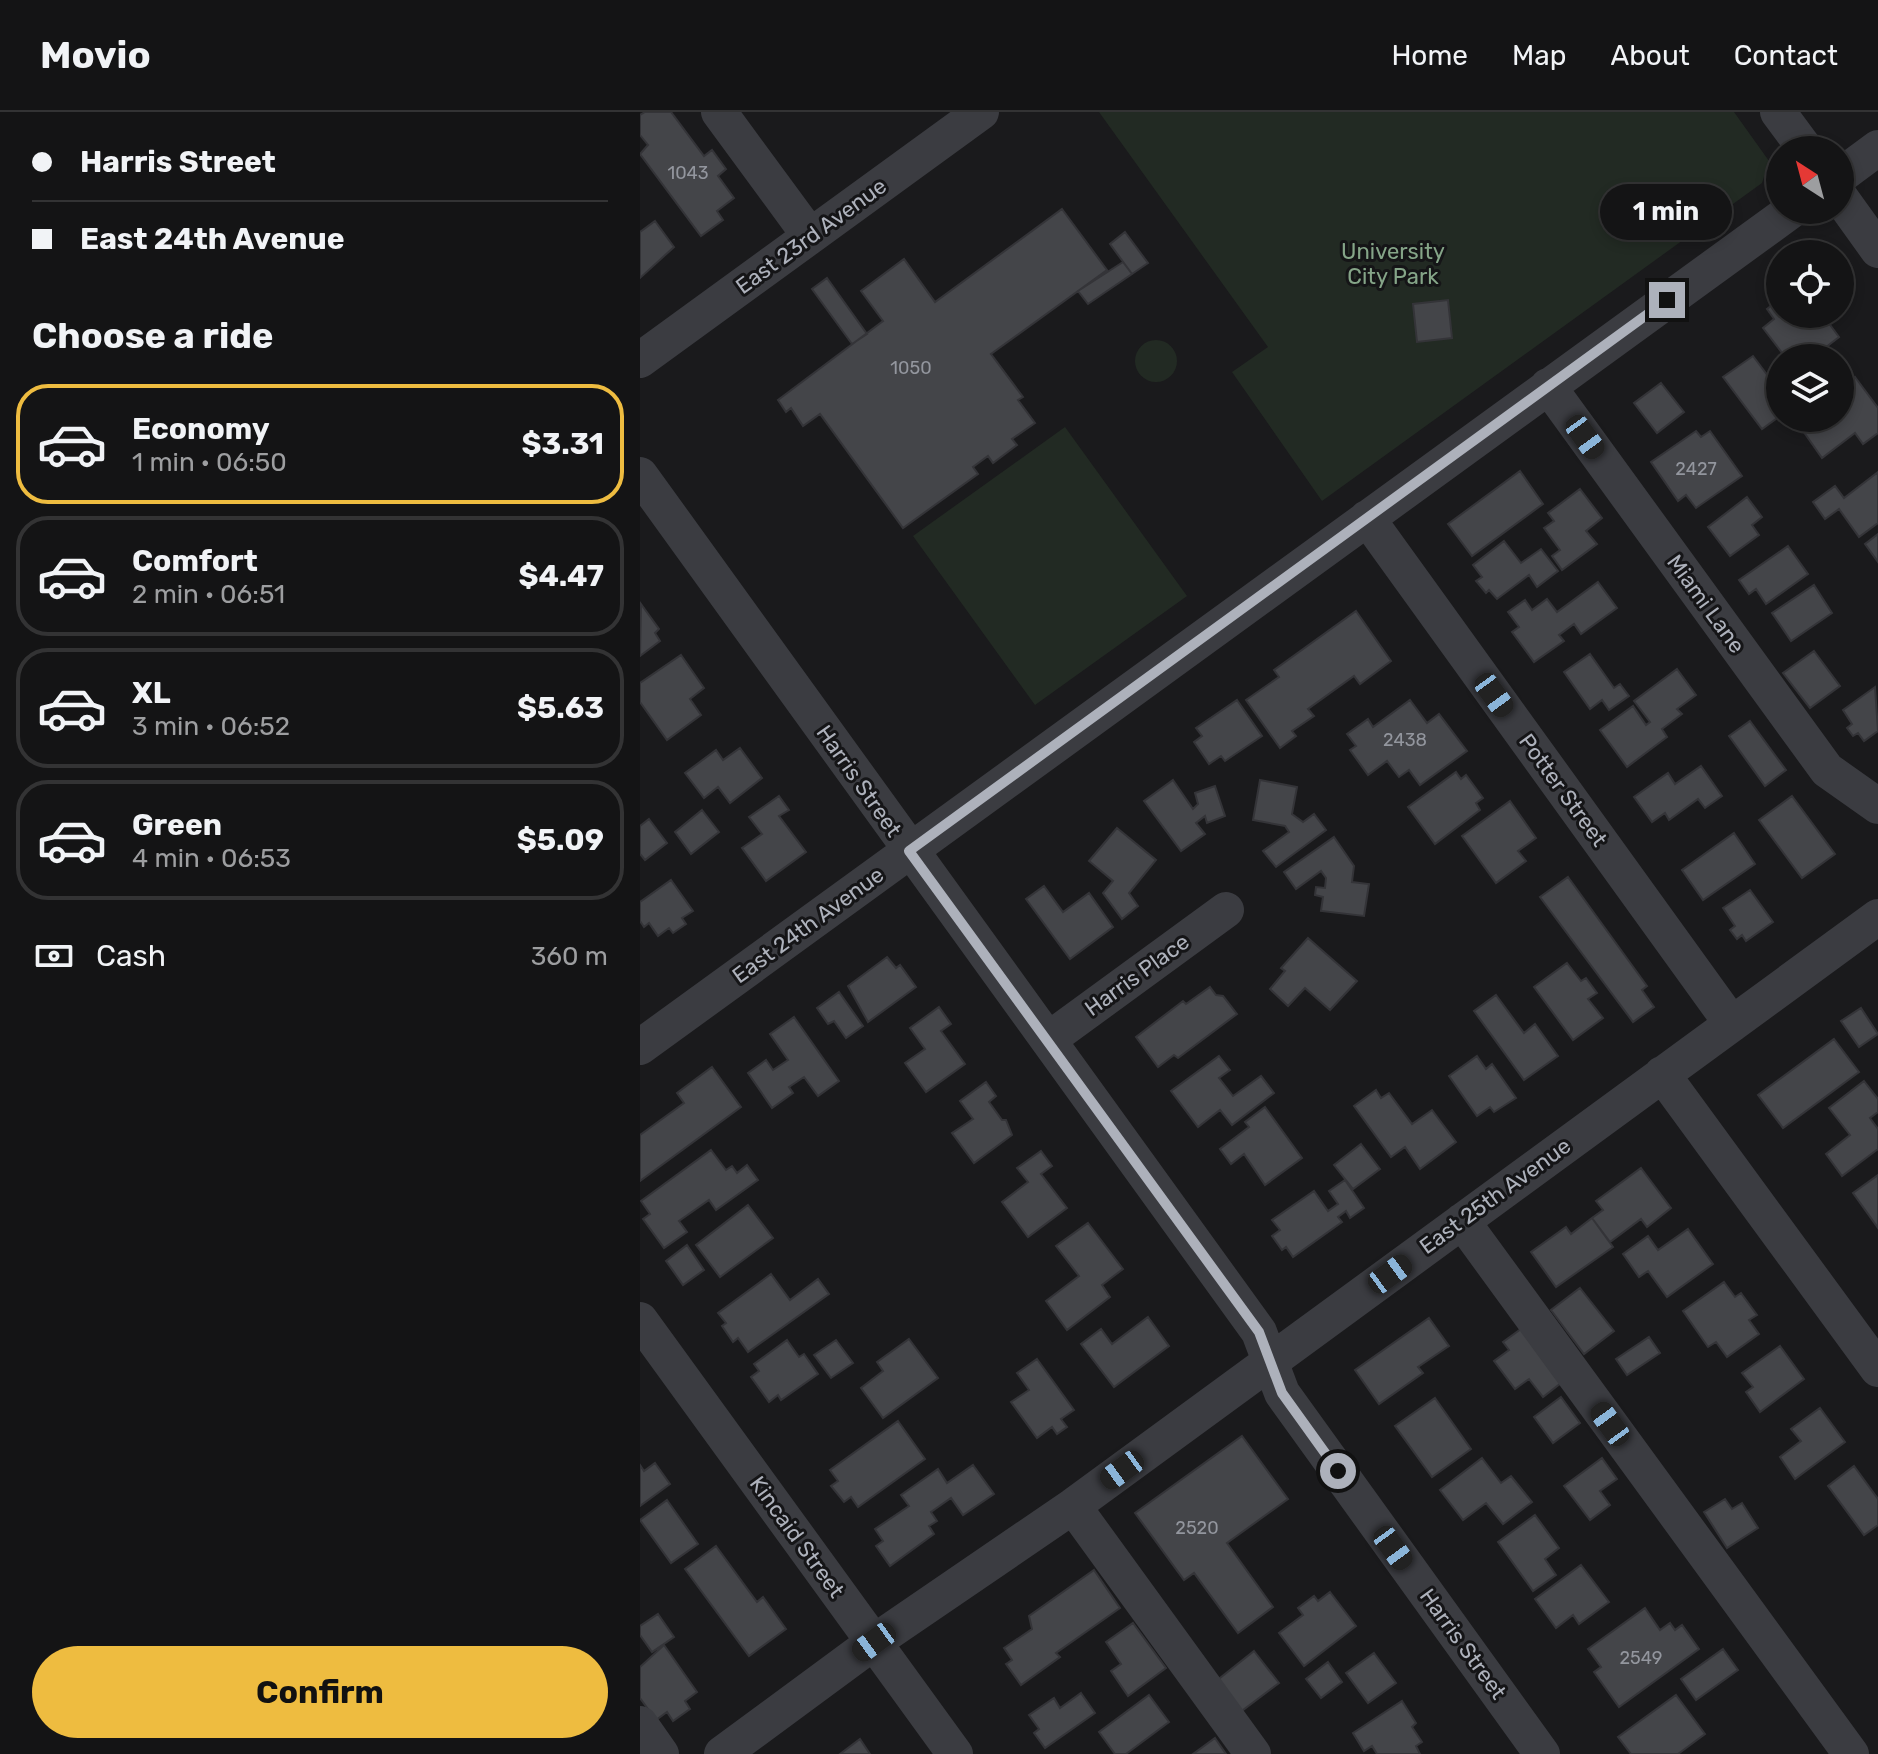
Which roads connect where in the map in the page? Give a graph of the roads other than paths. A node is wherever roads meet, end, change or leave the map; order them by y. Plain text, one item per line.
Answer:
1 (719, 112) edge
2 (981, 112) edge
3 (1778, 112) edge
4 (1796, 136) edge
5 (1878, 148) edge
6 (1854, 166) edge
7 (1854, 217) edge
8 (1773, 224) edge
9 (810, 236) junction
10 (1878, 250) edge
11 (640, 360) edge
12 (1548, 386) junction
13 (640, 475) edge
14 (1367, 518) junction
15 (1878, 806) edge
16 (909, 851) junction
17 (1226, 910) dead end
18 (1878, 917) edge
19 (1732, 1024) junction
20 (1048, 1040) junction
21 (640, 1047) edge
22 (1662, 1074) junction
23 (1462, 1221) junction
24 (640, 1320) edge
25 (1269, 1363) junction
26 (1878, 1369) edge
27 (1073, 1506) junction
28 (874, 1642) junction
29 (640, 1724) edge
30 (661, 1754) edge
31 (722, 1754) edge
32 (955, 1754) edge
33 (1253, 1754) edge
34 (1542, 1754) edge
35 (1851, 1754) edge

1 - 9 street
2 - 9 street, East 23rd Avenue
3 - 4 street
5 - 6 street
7 - 10 street
8 - 12 street, East 24th Avenue
9 - 11 street, East 23rd Avenue
12 - 14 street, East 24th Avenue
12 - 15 street, Miami Lane
13 - 16 street, Harris Street
14 - 16 street, East 24th Avenue
14 - 19 street, Potter Street
16 - 20 street, Harris Street
16 - 21 street, East 24th Avenue
17 - 20 street, Harris Place
18 - 19 street, East 25th Avenue
19 - 22 street, East 25th Avenue
20 - 25 street, Harris Street
22 - 23 street, East 25th Avenue
22 - 26 street
23 - 25 street, East 25th Avenue
23 - 35 street
24 - 28 street, Kincaid Street
25 - 27 street, East 25th Avenue
25 - 34 street, Harris Street
27 - 28 street, East 25th Avenue
27 - 33 street
28 - 31 street, East 25th Avenue
28 - 32 street, Kincaid Street
29 - 30 street

